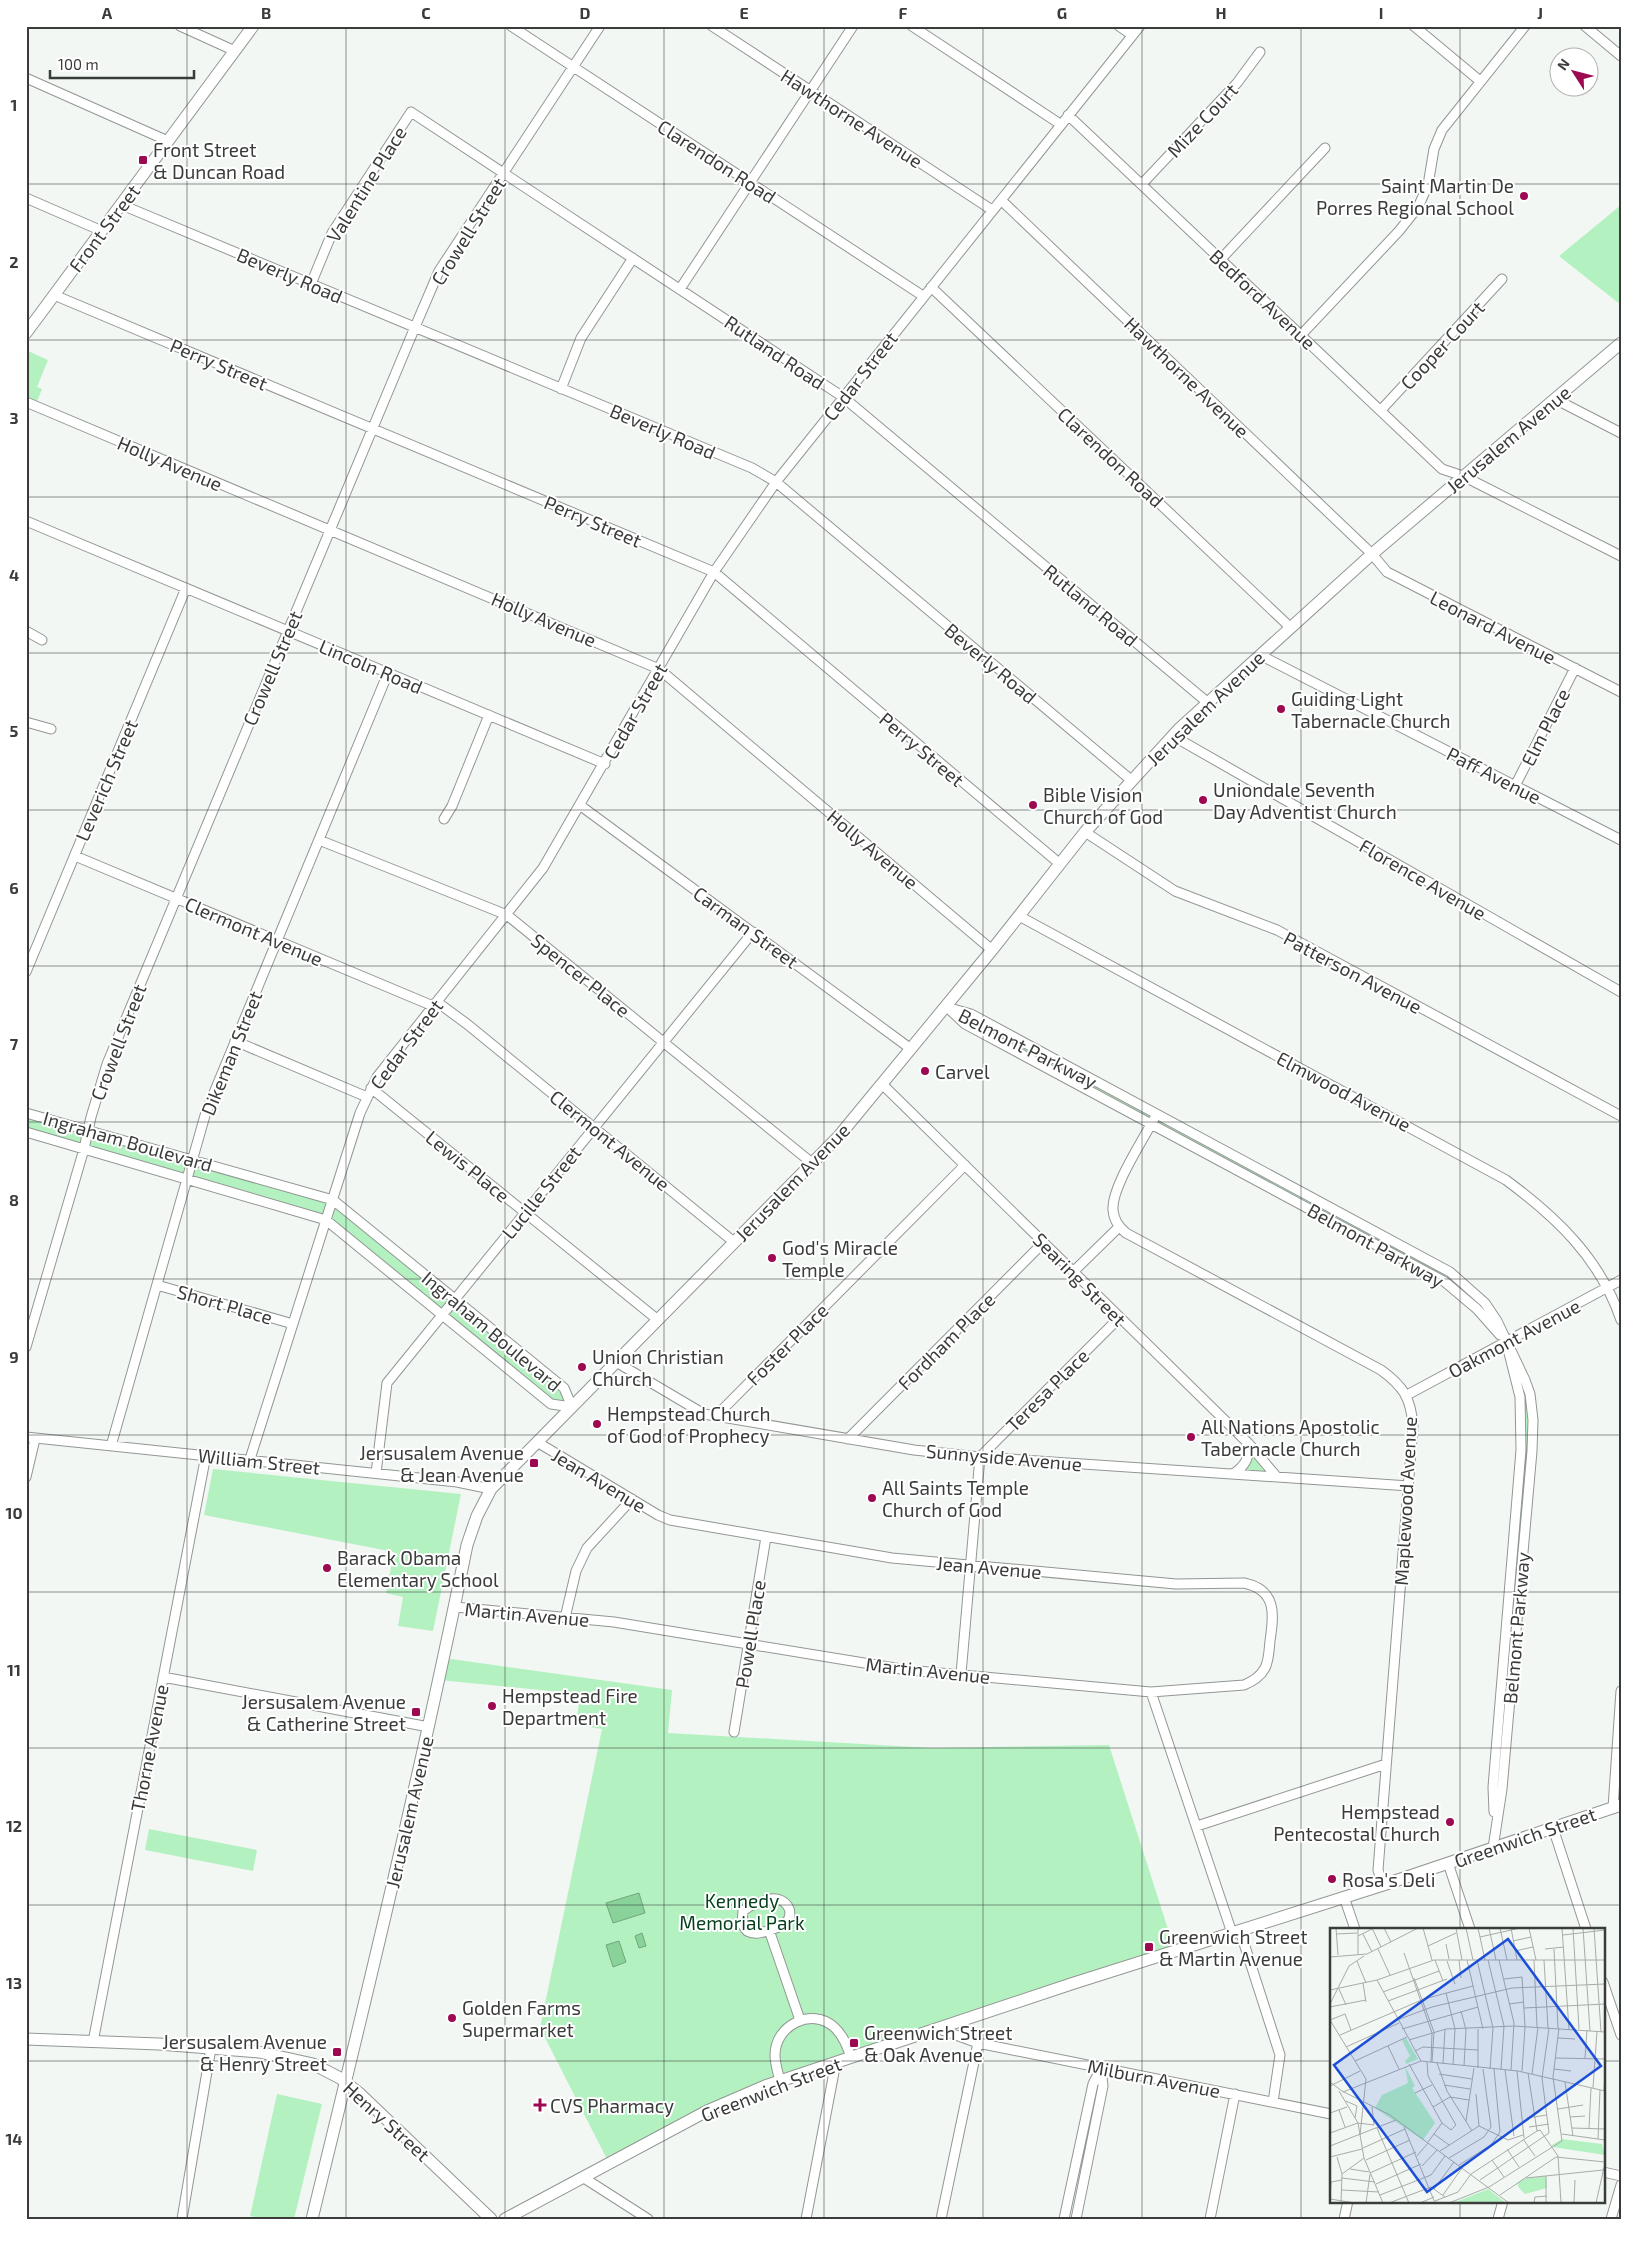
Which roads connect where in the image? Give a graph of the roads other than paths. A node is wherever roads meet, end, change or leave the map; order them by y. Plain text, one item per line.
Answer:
1 (180, 26) edge
2 (253, 26) edge
3 (511, 26) edge
4 (600, 26) edge
5 (712, 26) edge
6 (853, 26) edge
7 (912, 26) edge
8 (1119, 26) edge
9 (1140, 26) edge
10 (1414, 26) edge
11 (1525, 26) edge
12 (1585, 26) edge
13 (1132, 35) junction
14 (235, 51) junction
15 (1260, 52) dead end
16 (1621, 56) edge
17 (574, 67) junction
18 (26, 78) edge
19 (1480, 81) junction
20 (811, 91) junction
21 (411, 112) joint
22 (1068, 115) junction
23 (1060, 124) junction
24 (168, 141) junction
25 (1325, 148) dead end
26 (504, 173) junction
27 (750, 183) junction
28 (1142, 184) junction
29 (26, 198) edge
30 (1000, 200) junction
31 (122, 205) junction
32 (992, 210) junction
33 (102, 231) junction
34 (633, 258) junction
35 (1221, 259) junction
36 (1502, 279) dead end
37 (311, 284) junction
38 (931, 287) junction
39 (680, 289) junction
40 (54, 295) junction
41 (924, 296) junction
42 (30, 320) edge
43 (415, 327) junction
44 (26, 333) edge
45 (1301, 335) junction
46 (1621, 343) edge
47 (560, 388) junction
48 (843, 397) junction
49 (1555, 399) junction
50 (26, 402) edge
51 (1381, 410) junction
52 (372, 428) junction
53 (1621, 433) edge
54 (1463, 476) junction
55 (776, 482) junction
56 (26, 521) edge
57 (330, 530) junction
58 (1372, 554) junction
59 (1621, 556) edge
60 (714, 572) junction
61 (186, 588) junction
62 (1291, 628) junction
63 (287, 630) junction
64 (26, 631) edge
65 (42, 640) dead end
66 (1260, 655) junction
67 (1575, 668) junction
68 (659, 669) junction
69 (388, 673) junction
70 (1621, 692) edge
71 (1207, 702) junction
72 (489, 715) junction
73 (26, 722) edge
74 (51, 729) dead end
75 (1173, 736) junction
76 (605, 764) junction
77 (1131, 780) junction
78 (1515, 786) junction
79 (581, 806) junction
80 (444, 819) dead end
81 (1085, 832) junction
82 (319, 840) junction
83 (1621, 840) edge
84 (74, 856) junction
85 (1060, 864) junction
86 (175, 898) junction
87 (507, 915) junction
88 (1019, 916) junction
89 (753, 932) junction
90 (277, 940) junction
91 (992, 950) junction
92 (26, 972) edge
93 (1621, 992) edge
94 (435, 1004) junction
95 (946, 1007) junction
96 (235, 1041) junction
97 (663, 1042) junction
98 (911, 1049) junction
99 (1050, 1057) junction
100 (1045, 1066) junction
101 (882, 1084) junction
102 (371, 1088) junction
103 (367, 1097) junction
104 (26, 1113) edge
105 (1156, 1114) junction
106 (1621, 1116) edge
107 (1151, 1124) junction
108 (594, 1127) junction
109 (88, 1130) junction
110 (26, 1132) edge
111 (84, 1149) junction
112 (193, 1159) junction
113 (812, 1163) junction
114 (965, 1166) junction
115 (187, 1179) junction
116 (1280, 1182) junction
117 (1276, 1191) junction
118 (333, 1200) junction
119 (525, 1212) junction
120 (326, 1220) junction
121 (1119, 1227) junction
122 (734, 1242) junction
123 (1043, 1243) junction
124 (1404, 1248) junction
125 (1399, 1258) junction
126 (1073, 1272) junction
127 (1621, 1280) edge
128 (157, 1285) junction
129 (1607, 1288) junction
130 (455, 1299) junction
131 (442, 1315) junction
132 (1119, 1318) junction
133 (658, 1320) junction
134 (1621, 1320) edge
135 (293, 1324) junction
136 (1506, 1342) junction
137 (26, 1347) edge
138 (616, 1362) junction
139 (1407, 1395) junction
140 (572, 1407) junction
141 (716, 1416) junction
142 (31, 1438) edge
143 (848, 1439) junction
144 (537, 1442) junction
145 (1248, 1444) junction
146 (112, 1446) junction
147 (1521, 1450) junction
148 (1532, 1451) junction
149 (206, 1455) junction
150 (980, 1457) junction
151 (250, 1459) junction
152 (376, 1473) junction
153 (1233, 1474) junction
154 (26, 1476) edge
155 (1276, 1476) junction
156 (1409, 1486) junction
157 (491, 1489) junction
158 (632, 1499) junction
159 (766, 1537) junction
160 (971, 1566) junction
161 (1510, 1578) junction
162 (1521, 1579) junction
163 (455, 1607) junction
164 (565, 1618) junction
165 (748, 1645) junction
166 (961, 1674) junction
167 (163, 1678) junction
168 (1506, 1691) junction
169 (1621, 1691) edge
170 (1151, 1692) junction
171 (429, 1727) junction
172 (734, 1732) dead end
173 (1386, 1764) junction
174 (1617, 1806) edge
175 (1197, 1826) junction
176 (1553, 1828) junction
177 (1493, 1848) junction
178 (1448, 1863) junction
179 (1383, 1885) junction
180 (1344, 1898) junction
181 (1354, 1928) edge
182 (1470, 1928) edge
183 (1586, 1928) edge
184 (769, 1930) junction
185 (1236, 1932) junction
186 (1604, 1985) edge
187 (800, 2020) junction
188 (939, 2029) junction
189 (1621, 2035) edge
190 (26, 2039) edge
191 (93, 2042) junction
192 (978, 2043) junction
193 (211, 2048) junction
194 (851, 2057) junction
195 (836, 2062) junction
196 (1102, 2068) junction
197 (780, 2081) junction
198 (346, 2083) junction
199 (1235, 2094) junction
200 (1273, 2102) junction
201 (1330, 2114) edge
202 (1604, 2172) edge
203 (1621, 2176) edge
204 (584, 2178) junction
205 (1621, 2184) edge
206 (1348, 2202) edge
207 (1503, 2202) edge
208 (182, 2219) edge
209 (312, 2219) edge
210 (491, 2219) edge
211 (505, 2219) edge
212 (648, 2219) edge
213 (806, 2219) edge
214 (941, 2219) edge
215 (1064, 2219) edge
216 (1076, 2219) edge
217 (1210, 2219) edge
218 (1344, 2219) edge
219 (1498, 2219) edge
220 (1611, 2219) edge

1 - 14 street
2 - 14 main road, Front Street
3 - 17 street, Clarendon Road
4 - 17 street, Crowell Street
5 - 20 street, Hawthorne Avenue
6 - 20 street
7 - 23 street
8 - 13 street
9 - 13 street, Cedar Street
10 - 19 street
11 - 19 street
12 - 16 street
13 - 22 street, Cedar Street
14 - 24 main road, Front Street
15 - 28 street, Mize Court
17 - 26 street, Crowell Street
17 - 27 street, Clarendon Road
18 - 24 street
19 - 45 street
20 - 27 street
20 - 32 street, Hawthorne Avenue
21 - 26 street, Rutland Road
21 - 37 street, Valentine Place
22 - 23 street, Cedar Street
22 - 28 street, Bedford Avenue
23 - 30 street, Cedar Street
24 - 31 main road, Front Street
25 - 35 street
26 - 34 street, Rutland Road
26 - 43 street, Crowell Street
27 - 39 street
27 - 41 street, Clarendon Road
28 - 35 street, Bedford Avenue
29 - 33 street
30 - 32 street, Cedar Street
30 - 58 street, Hawthorne Avenue
31 - 33 main road, Front Street
31 - 37 street, Beverly Road
32 - 38 street, Cedar Street
33 - 40 main road, Front Street
34 - 39 street, Rutland Road
34 - 47 street
35 - 45 street, Bedford Avenue
36 - 51 street, Cooper Court
37 - 43 street, Beverly Road
38 - 41 street, Cedar Street
38 - 62 street, Clarendon Road
39 - 48 street, Rutland Road
40 - 42 main road, Front Street
40 - 52 street, Perry Street
41 - 48 street, Cedar Street
42 - 44 main road, Front Street
43 - 47 street, Beverly Road
43 - 52 street, Crowell Street
45 - 51 street, Bedford Avenue
46 - 49 main road, Jerusalem Avenue
47 - 55 street, Beverly Road
48 - 55 street, Cedar Street
48 - 71 street, Rutland Road
49 - 53 street
49 - 54 main road, Jerusalem Avenue
50 - 57 street, Holly Avenue
51 - 54 street, Bedford Avenue
52 - 57 street, Crowell Street
52 - 60 street, Perry Street
54 - 58 main road, Jerusalem Avenue
54 - 59 street, Bedford Avenue
55 - 60 street, Cedar Street
55 - 77 street, Beverly Road
56 - 61 street, Lincoln Road
57 - 63 street, Crowell Street
57 - 68 street, Holly Avenue
58 - 62 main road, Jerusalem Avenue
58 - 67 street, Leonard Avenue
60 - 68 street, Cedar Street
60 - 85 street, Perry Street
61 - 63 street, Lincoln Road
61 - 84 street, Leverich Street
62 - 66 main road, Jerusalem Avenue
63 - 69 street, Lincoln Road
63 - 86 street, Crowell Street
64 - 65 street
66 - 71 main road, Jerusalem Avenue
66 - 78 street, Paff Avenue
67 - 70 street, Leonard Avenue
67 - 78 street, Elm Place
68 - 76 street, Cedar Street
68 - 91 street, Holly Avenue
69 - 72 street, Lincoln Road
69 - 82 street, Dikeman Street
71 - 75 main road, Jerusalem Avenue
72 - 76 street, Lincoln Road
72 - 80 street
73 - 74 street
75 - 77 main road, Jerusalem Avenue
75 - 93 street, Florence Avenue
76 - 79 street, Cedar Street
77 - 81 main road, Jerusalem Avenue
78 - 83 street, Paff Avenue
79 - 87 street, Cedar Street
79 - 89 street, Carman Street
81 - 85 main road, Jerusalem Avenue
81 - 106 street, Patterson Avenue
82 - 87 street, Spencer Place
82 - 90 street, Dikeman Street
84 - 86 street, Clermont Avenue
84 - 92 street, Leverich Street
85 - 88 main road, Jerusalem Avenue
86 - 90 street, Clermont Avenue
86 - 109 street, Crowell Street
87 - 94 street, Cedar Street
87 - 97 street, Spencer Place
88 - 91 main road, Jerusalem Avenue
88 - 129 street, Elmwood Avenue
89 - 97 street, Lucille Street
89 - 98 street, Carman Street
90 - 94 street, Clermont Avenue
90 - 96 street, Dikeman Street
91 - 95 main road, Jerusalem Avenue
94 - 102 street, Cedar Street
94 - 108 street, Clermont Avenue
95 - 98 main road, Jerusalem Avenue
95 - 99 street, Belmont Parkway
95 - 100 street, Belmont Parkway
96 - 103 street
96 - 112 street, Dikeman Street
97 - 108 street, Lucille Street
97 - 113 street, Spencer Place
98 - 101 main road, Jerusalem Avenue
99 - 100 street
99 - 105 street, Belmont Parkway
100 - 107 street, Belmont Parkway
101 - 113 main road, Jerusalem Avenue
101 - 114 street, Searing Street
102 - 103 street, Cedar Street
102 - 119 street, Lewis Place
103 - 118 street, Cedar Street
104 - 109 street, Ingraham Boulevard
105 - 107 street
105 - 116 street, Belmont Parkway
107 - 117 street, Belmont Parkway
107 - 121 street
108 - 119 street, Lucille Street
108 - 122 street, Clermont Avenue
109 - 111 street, Crowell Street
109 - 112 street, Ingraham Boulevard
110 - 111 street, Ingraham Boulevard
111 - 115 street, Ingraham Boulevard
111 - 137 street, Crowell Street
112 - 115 street, Dikeman Street
112 - 118 street, Ingraham Boulevard
113 - 122 main road, Jerusalem Avenue
114 - 123 street, Searing Street
114 - 141 street, Foster Place
115 - 120 street, Ingraham Boulevard
115 - 128 street, Dikeman Street
116 - 117 street
116 - 124 street, Belmont Parkway
117 - 125 street, Belmont Parkway
118 - 120 street, Cedar Street
118 - 130 street, Ingraham Boulevard
119 - 130 street, Lucille Street
119 - 133 street, Lewis Place
120 - 131 street, Ingraham Boulevard
120 - 135 street, Cedar Street
121 - 126 street
121 - 139 street, Maplewood Avenue
122 - 133 main road, Jerusalem Avenue
123 - 126 street, Searing Street
123 - 143 street, Fordham Place
124 - 125 street
124 - 136 street, Belmont Parkway
125 - 136 street, Belmont Parkway
126 - 132 street, Searing Street
127 - 129 street, Oakmont Avenue
128 - 135 street, Short Place
128 - 146 street, Dikeman Street
129 - 134 street, Elmwood Avenue
129 - 136 street, Oakmont Avenue
130 - 131 street, Lucille Street
130 - 140 street, Ingraham Boulevard
131 - 140 street, Ingraham Boulevard
131 - 152 street, Lucille Street
132 - 145 street, Searing Street
132 - 150 street, Teresa Place
133 - 138 main road, Jerusalem Avenue
135 - 151 street, Cedar Street
136 - 139 street, Oakmont Avenue
136 - 147 street, Belmont Parkway
136 - 148 street, Belmont Parkway
138 - 140 main road, Jerusalem Avenue
138 - 141 street, Sunnyside Avenue
139 - 156 street, Maplewood Avenue
140 - 144 main road, Jerusalem Avenue
141 - 143 street, Sunnyside Avenue
142 - 146 street, William Street
142 - 154 street
143 - 150 street, Sunnyside Avenue
144 - 157 main road, Jerusalem Avenue
144 - 158 street, Jean Avenue
145 - 153 street
145 - 155 street, Searing Street
146 - 149 street, William Street
147 - 148 street
147 - 161 street, Belmont Parkway
148 - 162 street, Belmont Parkway
149 - 151 street, William Street
149 - 167 street, Thorne Avenue
150 - 153 street, Sunnyside Avenue
150 - 160 street
151 - 152 street, William Street
152 - 157 street, William Street
153 - 155 street, Sunnyside Avenue
155 - 156 street, Sunnyside Avenue
156 - 173 street, Maplewood Avenue
157 - 163 main road, Jerusalem Avenue
158 - 159 street, Jean Avenue
158 - 164 street
159 - 160 street, Jean Avenue
159 - 165 street, Powell Place
160 - 166 street
160 - 170 street, Jean Avenue
161 - 162 street
161 - 168 street, Belmont Parkway
162 - 168 street, Belmont Parkway
163 - 164 street, Martin Avenue
163 - 171 main road, Jerusalem Avenue
164 - 165 street, Martin Avenue
165 - 166 street, Martin Avenue
165 - 172 street, Powell Place
166 - 170 street, Martin Avenue
167 - 171 street
167 - 191 street, Thorne Avenue
168 - 177 street, Belmont Parkway
169 - 174 street
170 - 175 street
171 - 198 main road, Jerusalem Avenue
173 - 175 street
173 - 179 street, Maplewood Avenue
174 - 176 main road, Greenwich Street
175 - 185 street
176 - 177 main road, Greenwich Street
176 - 183 street
177 - 178 main road, Greenwich Street
178 - 179 main road, Greenwich Street
178 - 182 street
179 - 180 main road, Greenwich Street
180 - 181 street
180 - 185 main road, Greenwich Street
184 - 184 street
184 - 187 street
185 - 188 main road, Greenwich Street
185 - 200 street
186 - 189 street
187 - 194 street
187 - 197 street
188 - 192 street, Milburn Avenue
188 - 194 main road, Greenwich Street
190 - 191 main road, Henry Street
191 - 193 main road, Henry Street
192 - 196 street, Milburn Avenue
192 - 214 street
193 - 198 main road, Henry Street
193 - 208 street
194 - 195 main road, Greenwich Street
195 - 197 main road, Greenwich Street
195 - 213 street
196 - 199 street, Milburn Avenue
196 - 215 street
196 - 216 street
197 - 204 main road, Greenwich Street
198 - 209 main road, Jerusalem Avenue
198 - 210 main road, Henry Street
199 - 200 street, Milburn Avenue
199 - 217 street
200 - 201 street, Milburn Avenue
202 - 203 street
204 - 211 main road, Greenwich Street
204 - 212 street
205 - 220 street
206 - 218 street
207 - 219 street

